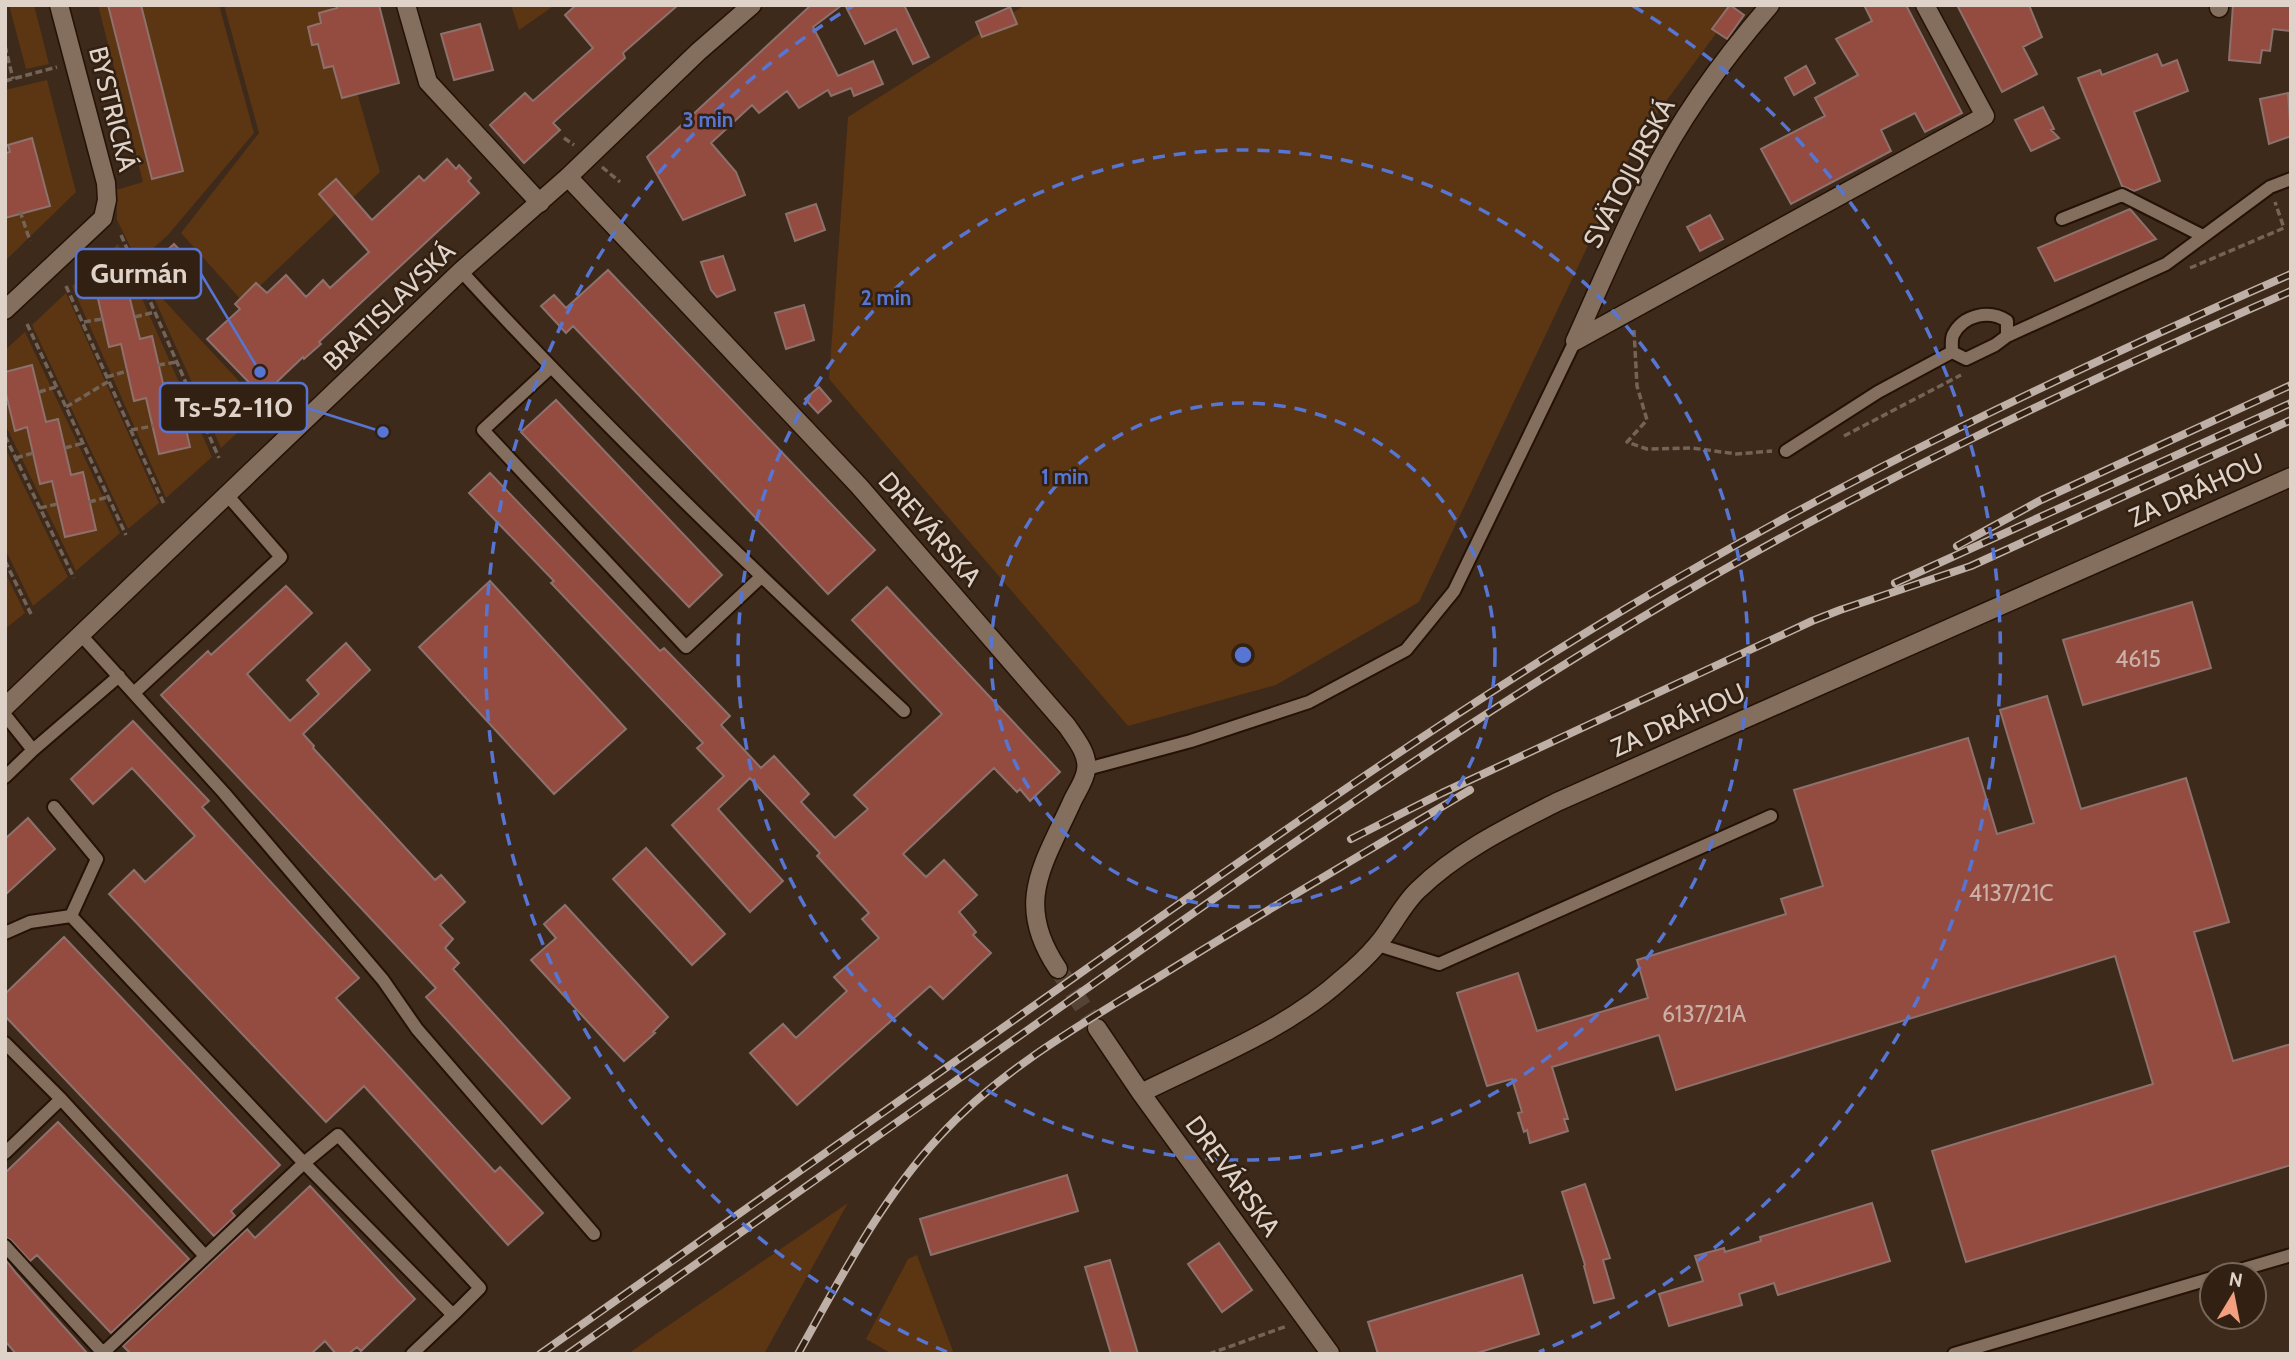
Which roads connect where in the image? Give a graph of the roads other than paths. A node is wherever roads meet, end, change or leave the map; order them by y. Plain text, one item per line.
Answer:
1 (59, 5) edge
2 (406, 5) edge
3 (752, 5) edge
4 (1770, 5) edge
5 (1925, 5) edge
6 (568, 177) junction
7 (2291, 179) edge
8 (540, 203) junction
9 (2062, 219) dead end
10 (2203, 236) junction
11 (461, 271) junction
12 (5, 310) edge
13 (2007, 336) junction
14 (1575, 341) junction
15 (1952, 352) junction
16 (550, 368) junction
17 (1786, 451) road end
18 (2290, 479) edge
19 (228, 496) junction
20 (761, 577) junction
21 (80, 635) junction
22 (119, 676) junction
23 (135, 692) junction
24 (5, 707) edge
25 (904, 711) dead end
26 (5, 715) edge
27 (33, 750) junction
28 (1087, 769) junction
29 (5, 777) edge
30 (54, 807) dead end
31 (1771, 816) dead end
32 (71, 916) junction
33 (5, 933) edge
34 (1377, 945) junction
35 (1058, 969) tunnel mouth
36 (1097, 1028) tunnel mouth
37 (5, 1043) edge
38 (1141, 1093) junction
39 (61, 1099) junction
40 (5, 1153) edge
41 (304, 1163) junction
42 (594, 1234) dead end
43 (5, 1246) edge
44 (2291, 1255) edge
45 (205, 1256) junction
46 (2268, 1262) edge
47 (2198, 1282) edge
48 (453, 1315) junction
49 (103, 1353) edge
50 (1330, 1353) edge
51 (412, 1354) edge
52 (1954, 1354) edge

1 - 12 street, BYSTRICKÁ
2 - 8 street
3 - 6 street, BRATISLAVSKÁ
4 - 14 street, SVÄTOJURSKÁ
5 - 14 street
6 - 8 street, BRATISLAVSKÁ
6 - 28 street, DREVÁRSKA
7 - 10 lane
8 - 11 street, BRATISLAVSKÁ
9 - 10 lane
10 - 13 lane
11 - 16 lane
11 - 19 street, BRATISLAVSKÁ
13 - 15 lane
13 - 15 lane
14 - 28 lane
15 - 17 lane
16 - 20 lane
16 - 20 lane
18 - 34 street, ZA DRÁHOU
19 - 21 street, BRATISLAVSKÁ
19 - 23 lane
20 - 25 lane
21 - 22 lane
21 - 24 street, BRATISLAVSKÁ
22 - 23 lane
22 - 27 lane
23 - 42 lane
26 - 27 lane
27 - 29 lane
28 - 35 street
30 - 32 lane
31 - 34 lane
32 - 33 lane
32 - 41 lane
34 - 38 street, ZA DRÁHOU
36 - 38 street, DREVÁRSKA
37 - 39 lane
38 - 50 street, DREVÁRSKA
39 - 40 lane
39 - 45 lane
41 - 45 lane
41 - 48 lane
41 - 48 lane
43 - 49 lane
44 - 46 lane
45 - 49 lane
47 - 52 lane
48 - 51 lane

